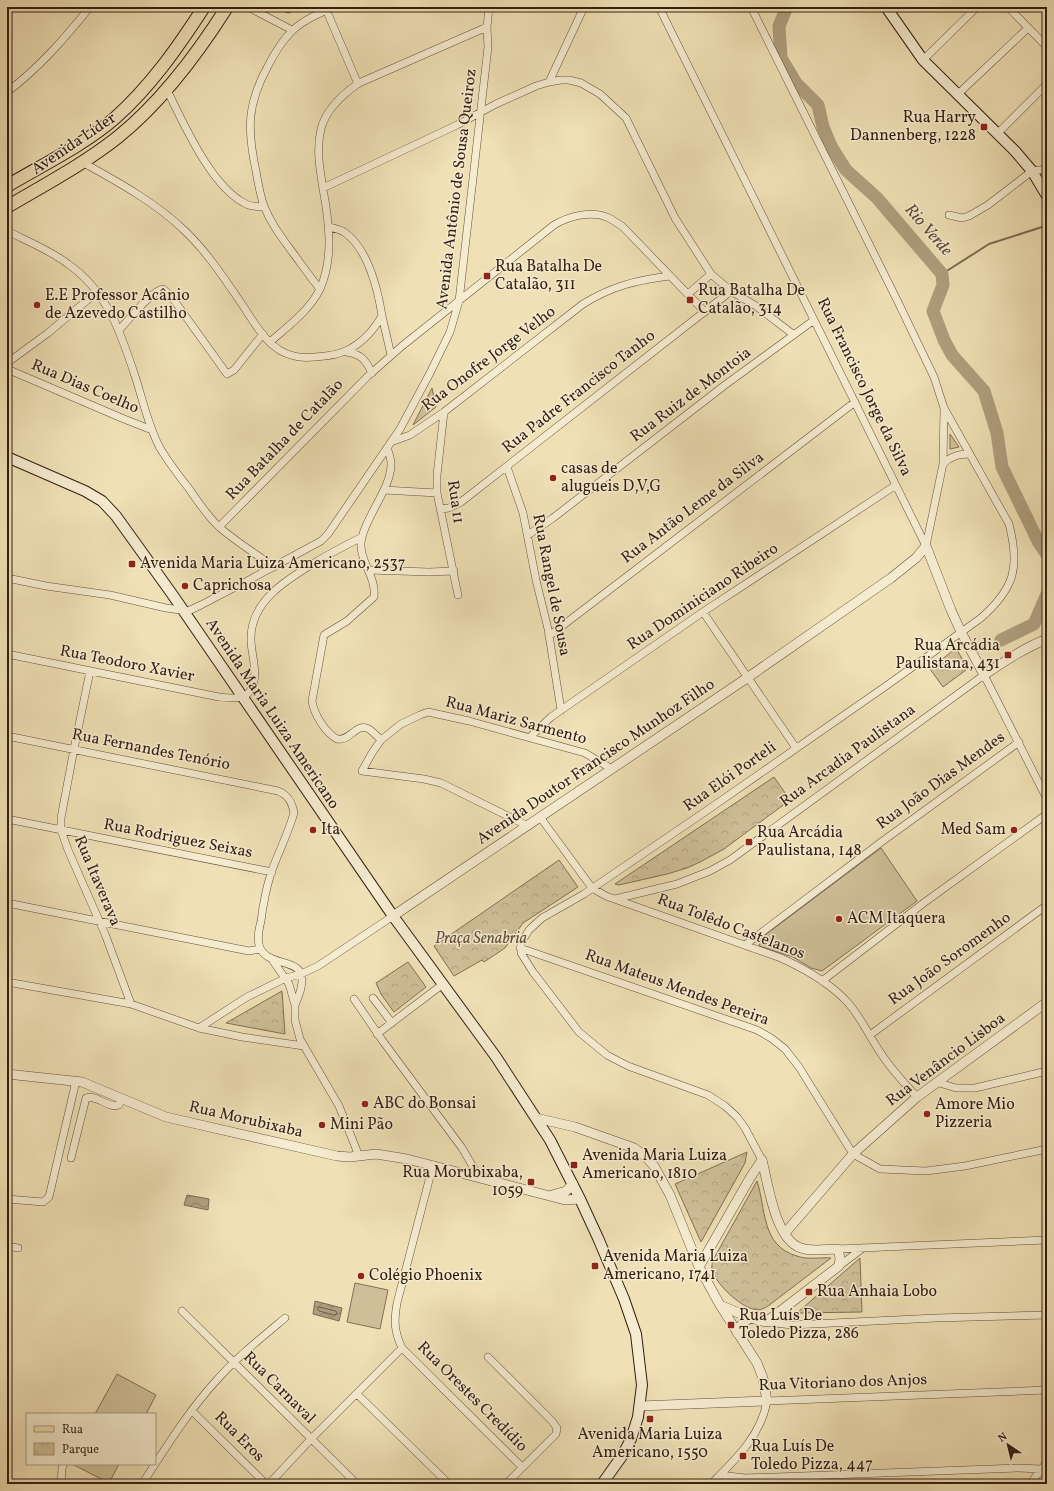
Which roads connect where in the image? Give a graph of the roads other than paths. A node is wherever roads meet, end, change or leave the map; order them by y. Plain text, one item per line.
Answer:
1 (90, 7) edge
2 (204, 7) edge
3 (227, 7) edge
4 (248, 7) edge
5 (334, 7) edge
6 (489, 7) edge
7 (584, 7) edge
8 (659, 7) edge
9 (751, 7) edge
10 (886, 7) edge
11 (977, 7) edge
12 (1008, 7) edge
13 (326, 9) edge
14 (488, 27) junction
15 (1028, 28) junction
16 (292, 30) junction
17 (1047, 47) edge
18 (923, 60) junction
19 (549, 82) junction
20 (358, 84) junction
21 (1047, 84) edge
22 (167, 90) junction
23 (7, 92) edge
24 (957, 95) junction
25 (481, 112) junction
26 (998, 133) junction
27 (49, 162) junction
28 (82, 162) junction
29 (1047, 169) edge
30 (1032, 171) junction
31 (7, 186) edge
32 (323, 188) junction
33 (7, 193) edge
34 (1047, 196) edge
35 (7, 207) edge
36 (264, 207) junction
37 (949, 215) dead end
38 (329, 227) junction
39 (7, 231) edge
40 (711, 274) junction
41 (670, 276) junction
42 (320, 289) junction
43 (731, 291) junction
44 (97, 292) junction
45 (688, 294) junction
46 (459, 301) junction
47 (705, 312) junction
48 (382, 316) junction
49 (814, 320) junction
50 (119, 330) junction
51 (263, 334) junction
52 (794, 335) junction
53 (270, 342) junction
54 (347, 352) junction
55 (391, 355) junction
56 (7, 363) edge
57 (7, 369) edge
58 (372, 373) junction
59 (855, 402) junction
60 (944, 408) junction
61 (444, 412) junction
62 (152, 430) junction
63 (389, 445) junction
64 (970, 454) junction
65 (7, 457) edge
66 (943, 464) junction
67 (507, 467) junction
68 (896, 485) junction
69 (384, 490) junction
70 (438, 493) junction
71 (441, 509) junction
72 (219, 527) junction
73 (528, 535) junction
74 (362, 537) junction
75 (926, 546) junction
76 (274, 567) junction
77 (368, 570) junction
78 (454, 571) junction
79 (7, 578) edge
80 (458, 596) dead end
81 (182, 610) junction
82 (703, 612) junction
83 (961, 632) junction
84 (548, 636) junction
85 (1047, 639) edge
86 (7, 654) edge
87 (90, 671) junction
88 (984, 675) junction
89 (747, 678) junction
90 (242, 697) junction
91 (561, 710) junction
92 (7, 736) edge
93 (530, 737) junction
94 (381, 740) junction
95 (1019, 742) junction
96 (796, 748) junction
97 (74, 749) junction
98 (612, 769) junction
99 (1047, 799) edge
100 (1047, 814) edge
101 (540, 817) junction
102 (7, 819) edge
103 (528, 826) junction
104 (61, 830) junction
105 (272, 872) junction
106 (592, 888) junction
107 (615, 899) junction
108 (7, 903) edge
109 (1047, 906) edge
110 (393, 916) junction
111 (99, 921) junction
112 (745, 945) junction
113 (520, 948) junction
114 (260, 949) junction
115 (271, 958) junction
116 (301, 974) junction
117 (286, 978) junction
118 (822, 981) junction
119 (7, 982) edge
120 (443, 984) junction
121 (373, 998) dead end
122 (354, 999) dead end
123 (1047, 1002) edge
124 (131, 1004) junction
125 (295, 1005) junction
126 (392, 1023) junction
127 (199, 1028) junction
128 (378, 1034) junction
129 (870, 1035) junction
130 (304, 1046) junction
131 (1047, 1071) edge
132 (7, 1074) edge
133 (76, 1081) junction
134 (936, 1082) junction
135 (917, 1097) junction
136 (122, 1098) junction
137 (536, 1118) junction
138 (556, 1123) junction
139 (544, 1130) junction
140 (1047, 1149) edge
141 (853, 1154) junction
142 (359, 1156) junction
143 (71, 1158) dead end
144 (762, 1160) junction
145 (433, 1165) junction
146 (479, 1177) junction
147 (573, 1184) junction
148 (551, 1195) junction
149 (7, 1199) edge
150 (580, 1199) junction
151 (784, 1233) junction
152 (1047, 1240) edge
153 (7, 1246) edge
154 (18, 1248) dead end
155 (863, 1248) junction
156 (838, 1249) junction
157 (839, 1266) junction
158 (699, 1267) junction
159 (720, 1304) junction
160 (182, 1311) dead end
161 (1047, 1315) edge
162 (285, 1318) dead end
163 (750, 1318) junction
164 (766, 1322) junction
165 (737, 1333) junction
166 (402, 1348) junction
167 (488, 1357) dead end
168 (234, 1363) junction
169 (1047, 1390) edge
170 (357, 1394) junction
171 (767, 1402) junction
172 (640, 1406) junction
173 (192, 1411) junction
174 (311, 1439) junction
175 (1047, 1462) edge
176 (156, 1464) edge
177 (64, 1465) edge
178 (155, 1465) edge
179 (522, 1467) junction
180 (1041, 1469) junction
181 (720, 1475) junction
182 (61, 1484) edge
183 (142, 1484) edge
184 (268, 1484) edge
185 (357, 1484) edge
186 (449, 1484) edge
187 (506, 1484) edge
188 (602, 1484) edge
189 (711, 1484) edge
190 (1030, 1484) edge

1 - 23 street
2 - 27 main road, Avenida Líder
3 - 22 main road, Avenida Líder
4 - 16 street
5 - 13 street
6 - 14 street, Avenida Antônio de Sousa Queiroz
7 - 19 street
8 - 49 street, Rua Francisco Jorge da Silva
9 - 60 street
10 - 18 main road
11 - 18 street
12 - 15 street
13 - 16 street
13 - 20 street
14 - 20 street
14 - 25 street, Avenida Antônio de Sousa Queiroz
15 - 17 street
15 - 24 street
16 - 36 street
18 - 24 main road
19 - 25 street
19 - 40 street
20 - 32 street
21 - 26 street
22 - 28 main road, Avenida Líder
22 - 36 street
24 - 26 main road
25 - 32 street
25 - 46 street, Avenida Antônio de Sousa Queiroz
26 - 30 main road
27 - 31 main road, Avenida Líder
27 - 33 main road
28 - 35 main road, Avenida Líder
28 - 51 street
29 - 30 street
30 - 34 main road
30 - 37 street
32 - 38 street
36 - 42 street
38 - 42 street
38 - 48 street
39 - 44 street
40 - 43 street
40 - 45 street
41 - 45 street, Rua Batalha de Catalão
41 - 46 street, Rua Batalha de Catalão
41 - 61 street, Rua Onofre Jorge Velho
42 - 53 street
43 - 47 street, Rua Padre Francisco Tanho
43 - 52 street
44 - 50 street
44 - 56 street
45 - 47 street, Rua Batalha de Catalão
46 - 55 street, Rua Batalha de Catalão
46 - 63 street, Avenida Antônio de Sousa Queiroz
47 - 67 street, Rua Padre Francisco Tanho
48 - 54 street
48 - 55 street
49 - 52 street, Rua Ruiz de Montoia
49 - 59 street, Rua Francisco Jorge da Silva
50 - 51 street
50 - 62 street
51 - 53 street
52 - 73 street, Rua Ruiz de Montoia
53 - 54 street
54 - 58 street
55 - 58 street, Rua Batalha de Catalão
57 - 62 street, Rua Dias Coelho
58 - 72 street, Rua Batalha de Catalão
59 - 68 street, Rua Francisco Jorge da Silva
59 - 84 street, Rua Antão Leme da Silva
60 - 64 street, Rua Elói Porteli
60 - 66 street
61 - 63 street, Rua Onofre Jorge Velho
61 - 70 street, Rua 11
62 - 72 street
63 - 69 street
63 - 76 street, Avenida Antônio de Sousa Queiroz
64 - 66 street
64 - 83 street, Rua Elói Porteli
65 - 81 main road, Avenida Maria Luiza Americano
66 - 75 street
67 - 71 street, Rua Padre Francisco Tanho
67 - 73 street, Rua Rangel de Sousa
68 - 75 street, Rua Francisco Jorge da Silva
68 - 82 street, Rua Dominiciano Ribeiro
69 - 70 street
69 - 74 street
70 - 71 street, Rua 11
71 - 78 street, Rua 11
72 - 76 street
73 - 84 street, Rua Rangel de Sousa
74 - 77 street
74 - 90 street
75 - 83 street, Rua Francisco Jorge da Silva
75 - 89 street, Avenida Doutor Francisco Munhoz Filho
76 - 81 street, Avenida Antônio de Sousa Queiroz
77 - 78 street
77 - 94 street
78 - 80 street, Rua 11
79 - 81 street
81 - 90 main road, Avenida Maria Luiza Americano
82 - 89 street
82 - 91 street, Rua Dominiciano Ribeiro
83 - 88 street, Rua Francisco Jorge da Silva
83 - 96 street, Rua Elói Porteli
84 - 91 street, Rua Rangel de Sousa
85 - 88 street, Rua Arcadia Paulistana
86 - 87 street, Rua Teodoro Xavier
87 - 90 street, Rua Teodoro Xavier
87 - 97 street, Rua Itaverava
88 - 95 street
88 - 107 street, Rua Arcadia Paulistana
89 - 96 street
89 - 98 street, Avenida Doutor Francisco Munhoz Filho
90 - 110 main road, Avenida Maria Luiza Americano
91 - 93 street, Rua Dominiciano Ribeiro
92 - 97 street, Rua Fernandes Tenório
93 - 94 street, Rua Mariz Sarmento
93 - 98 street, Rua Mariz Sarmento
94 - 103 street, Rua Mariz Sarmento
95 - 99 street
95 - 112 street, Rua João Dias Mendes
96 - 106 street, Rua Elói Porteli
97 - 104 street, Rua Itaverava
97 - 105 street, Rua Fernandes Tenório
98 - 101 street, Avenida Doutor Francisco Munhoz Filho
100 - 118 street
101 - 103 street, Avenida Doutor Francisco Munhoz Filho
101 - 106 street, Rua Tolêdo Castelanos
102 - 104 street, Rua Rodriguez Seixas
103 - 110 street, Avenida Doutor Francisco Munhoz Filho
104 - 105 street, Rua Rodriguez Seixas
104 - 111 street, Rua Itaverava
105 - 114 street
106 - 107 street, Rua Tolêdo Castelanos
106 - 113 street, Rua Elói Porteli
107 - 112 street, Rua Tolêdo Castelanos
108 - 111 street
109 - 129 street, Rua João Soromenho
110 - 116 street, Avenida Doutor Francisco Munhoz Filho
110 - 120 main road, Avenida Maria Luiza Americano
111 - 114 street
111 - 124 street, Rua Itaverava
112 - 118 street, Rua Tolêdo Castelanos
113 - 141 street, Rua Mateus Mendes Pereira
113 - 144 street
114 - 115 street
115 - 116 street
115 - 117 street
116 - 117 street, Avenida Doutor Francisco Munhoz Filho
116 - 125 street
117 - 125 street
117 - 127 street, Avenida Doutor Francisco Munhoz Filho
118 - 129 street, Rua Tolêdo Castelanos
119 - 124 street
120 - 126 street
120 - 137 main road, Avenida Maria Luiza Americano
121 - 126 street
122 - 128 street
123 - 134 street, Rua Venâncio Lisboa
124 - 127 street
125 - 130 street
126 - 128 street
127 - 130 street
128 - 146 street
129 - 135 street, Rua Tolêdo Castelanos
130 - 142 street
131 - 134 street
132 - 133 street, Rua Morubixaba
133 - 136 street, Rua Morubixaba
133 - 149 street
134 - 135 street, Rua Venâncio Lisboa
135 - 141 street, Rua Venâncio Lisboa
136 - 142 street, Rua Morubixaba
136 - 143 street
137 - 138 street
137 - 139 main road, Avenida Maria Luiza Americano
138 - 139 street
138 - 158 street
139 - 147 main road, Avenida Maria Luiza Americano
140 - 141 street, Rua Mateus Mendes Pereira
141 - 151 street, Rua Venâncio Lisboa
142 - 145 street, Rua Morubixaba
144 - 151 street
144 - 158 street
145 - 146 street, Rua Morubixaba
145 - 166 street
146 - 148 street, Rua Morubixaba
147 - 148 street
147 - 150 main road, Avenida Maria Luiza Americano
148 - 150 street, Rua Morubixaba
150 - 172 main road, Avenida Maria Luiza Americano
151 - 156 street
152 - 155 street
153 - 154 street
155 - 156 street
155 - 157 street
156 - 157 street
157 - 164 street
158 - 159 street
159 - 163 street
159 - 165 street
160 - 168 street, Rua Carnaval
161 - 164 street
162 - 168 street
163 - 164 street
163 - 165 street
165 - 171 street
166 - 170 street
166 - 179 street, Rua Orestes Credídio
167 - 179 street
168 - 173 street
168 - 174 street, Rua Carnaval
169 - 171 street, Rua Vitoriano dos Anjos
170 - 174 street
170 - 186 street
171 - 172 street, Rua Vitoriano dos Anjos
171 - 181 street
172 - 188 main road, Avenida Maria Luiza Americano
173 - 176 street
173 - 184 street, Rua Eros
174 - 184 street
174 - 185 street, Rua Carnaval
175 - 180 street
177 - 182 street
178 - 183 street
179 - 187 street
180 - 181 street
180 - 190 street
181 - 189 street

